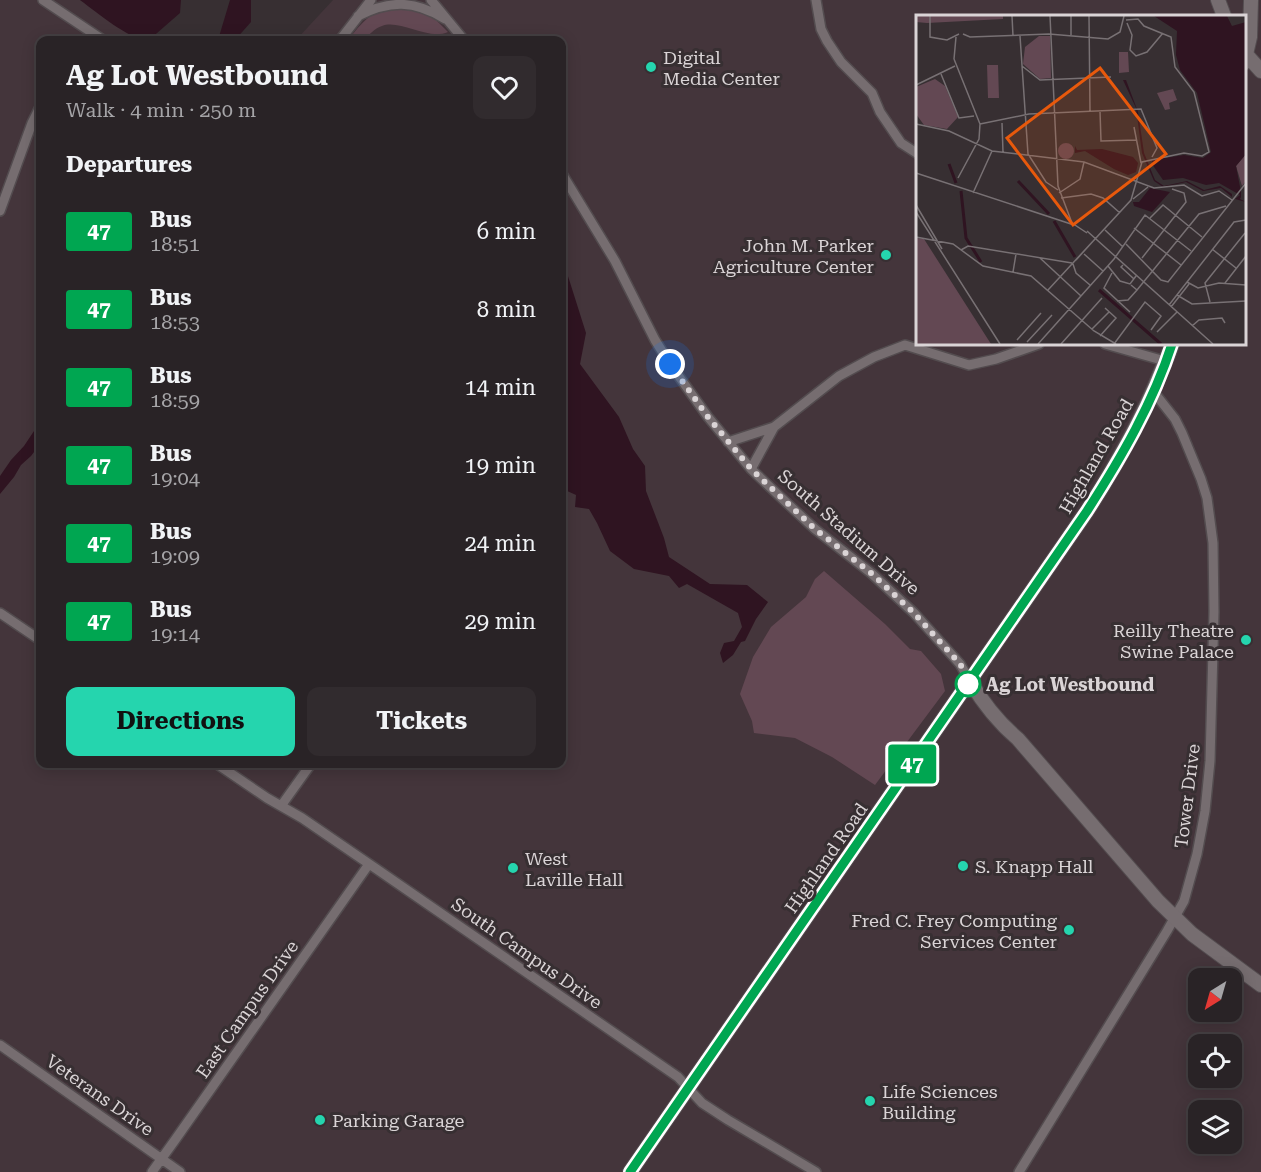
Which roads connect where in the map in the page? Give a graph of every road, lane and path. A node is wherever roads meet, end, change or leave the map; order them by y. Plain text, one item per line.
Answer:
1 (43, 0) edge
2 (363, 0) edge
3 (371, 0) edge
4 (431, 0) edge
5 (816, 0) edge
6 (1212, 0) edge
7 (1218, 0) edge
8 (1251, 0) edge
9 (1213, 15) edge
10 (1224, 15) edge
11 (358, 16) junction
12 (445, 19) junction
13 (97, 36) edge
14 (343, 36) edge
15 (460, 36) edge
16 (1246, 52) edge
17 (1246, 58) edge
18 (1261, 71) edge
19 (36, 115) edge
20 (916, 153) edge
21 (566, 180) edge
22 (0, 211) edge
23 (1036, 345) edge
24 (1108, 345) edge
25 (1172, 345) edge
26 (1165, 362) junction
27 (1153, 391) junction
28 (774, 427) junction
29 (728, 442) junction
30 (751, 469) junction
31 (0, 612) edge
32 (36, 637) edge
33 (970, 681) junction
34 (223, 768) edge
35 (308, 768) edge
36 (280, 806) junction
37 (369, 864) junction
38 (1175, 917) junction
39 (1261, 985) edge
40 (0, 1045) edge
41 (688, 1088) junction
42 (162, 1158) junction
43 (152, 1172) edge
44 (180, 1172) edge
45 (630, 1172) edge
46 (816, 1172) edge
47 (1019, 1172) edge

1 - 13 street
2 - 11 street
3 - 11 street
4 - 12 street
5 - 20 street
6 - 9 street
7 - 10 street
8 - 16 street
11 - 12 street
11 - 14 street
12 - 15 street
17 - 18 street
19 - 22 street
21 - 29 street, South Stadium Drive
23 - 28 street
24 - 26 street
25 - 26 street, Highland Road
26 - 27 street, Highland Road
27 - 33 street, Highland Road
27 - 38 street, Tower Drive
28 - 29 street
28 - 30 street
29 - 30 street, South Stadium Drive
30 - 33 street, South Stadium Drive
31 - 32 street
33 - 38 street, South Stadium Drive
33 - 41 street, Highland Road
34 - 36 street, South Campus Drive
35 - 36 street
36 - 37 street, South Campus Drive
37 - 41 street, South Campus Drive
37 - 42 street, East Campus Drive
38 - 39 street, South Stadium Drive
38 - 47 street, Tower Drive
40 - 42 street, Veterans Drive
41 - 45 street, Highland Road
41 - 46 street, South Campus Drive
42 - 43 street, East Campus Drive
42 - 44 street, Veterans Drive

